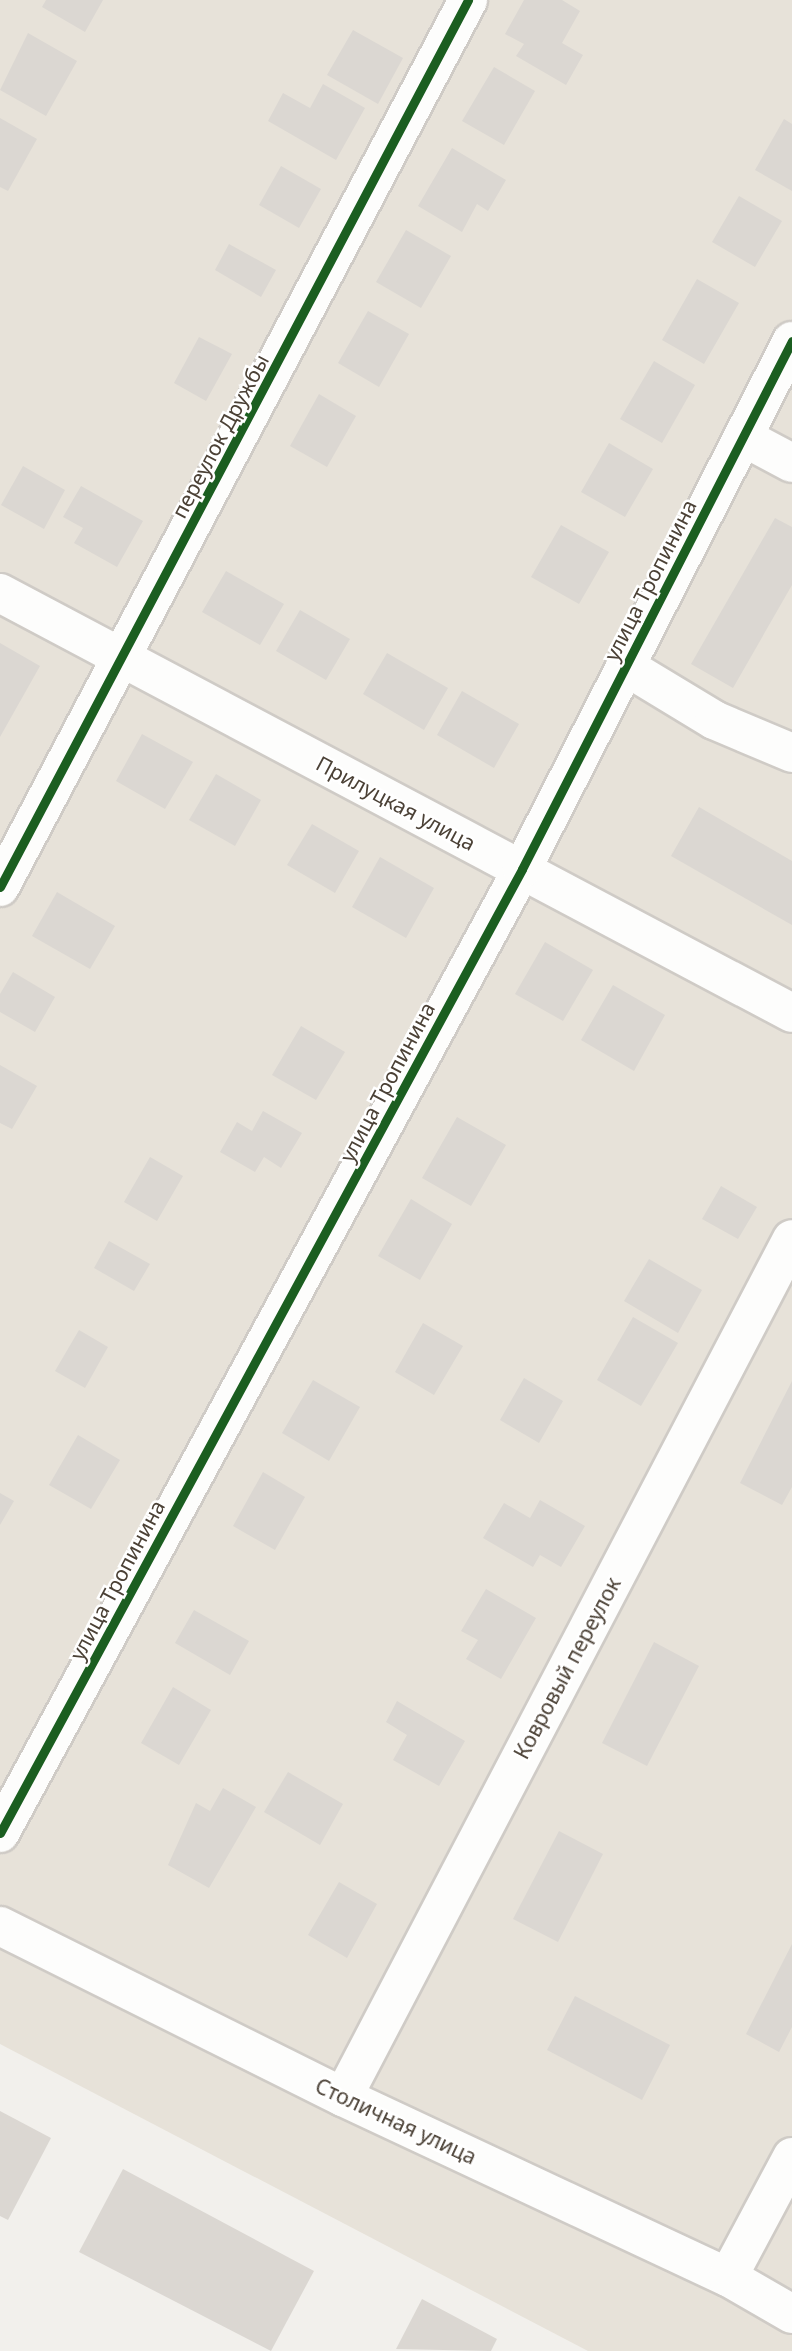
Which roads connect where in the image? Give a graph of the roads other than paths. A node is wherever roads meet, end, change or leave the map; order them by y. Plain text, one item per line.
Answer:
1 (468, 0) edge
2 (792, 341) edge
3 (743, 437) junction
4 (792, 463) edge
5 (0, 593) edge
6 (123, 659) junction
7 (625, 666) junction
8 (792, 753) edge
9 (522, 869) junction
10 (0, 887) edge
11 (792, 1013) edge
12 (792, 1239) edge
13 (0, 1833) edge
14 (0, 1926) edge
15 (343, 2097) junction
16 (792, 2157) edge
17 (728, 2277) junction
18 (792, 2314) edge

1 - 6 street, переулок Дружбы
2 - 3 street, улица Тропинина
3 - 4 street
3 - 7 street, улица Тропинина
5 - 6 street, Прилуцкая улица
6 - 9 street, Прилуцкая улица
6 - 10 street, переулок Дружбы
7 - 8 street
7 - 9 street, улица Тропинина
9 - 11 street, Прилуцкая улица
9 - 13 street, улица Тропинина
12 - 15 street, Ковровый переулок
14 - 15 street, Столичная улица
15 - 17 street, Столичная улица
16 - 17 street
17 - 18 street, Столичная улица

